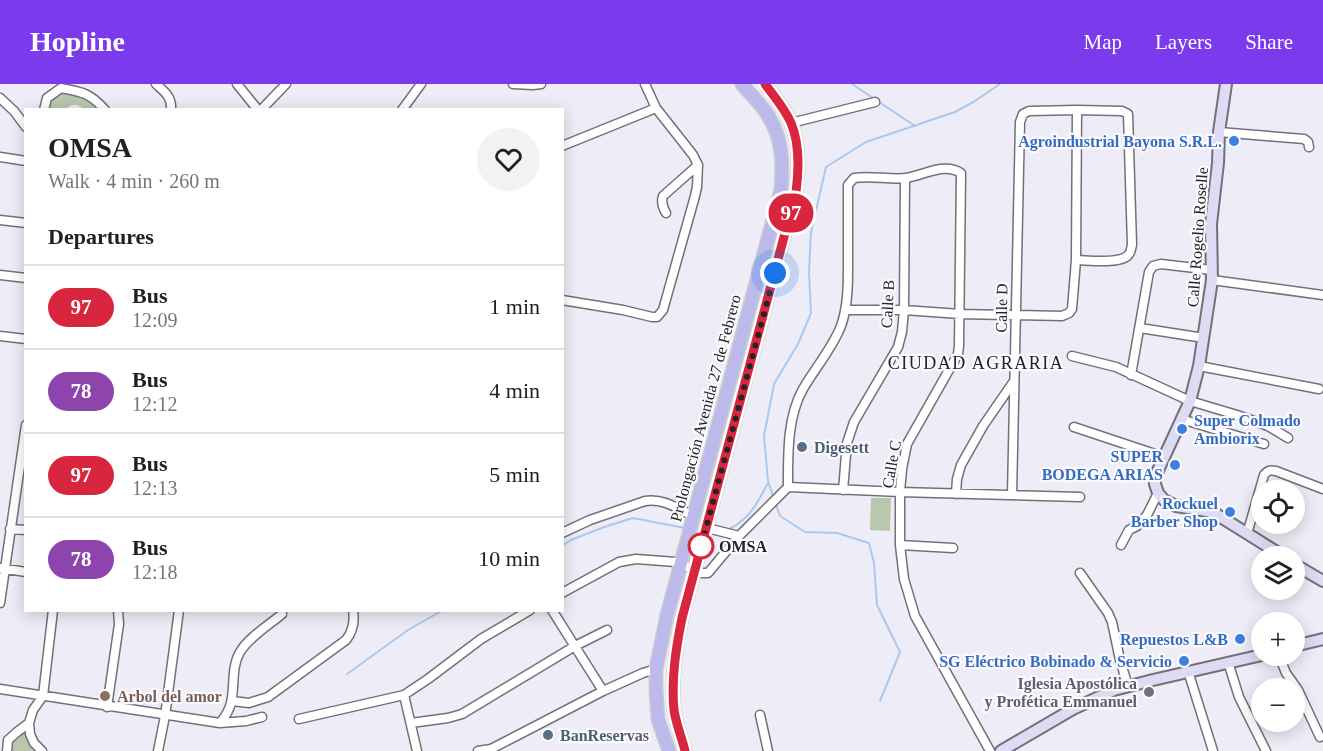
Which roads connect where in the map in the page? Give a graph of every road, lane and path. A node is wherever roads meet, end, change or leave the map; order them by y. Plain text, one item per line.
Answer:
1 (156, 84) edge
2 (237, 84) edge
3 (286, 84) edge
4 (421, 84) edge
5 (513, 84) edge
6 (541, 84) edge
7 (645, 84) edge
8 (742, 84) edge
9 (765, 84) edge
10 (1226, 84) edge
11 (0, 98) edge
12 (875, 102) dead end
13 (44, 108) edge
14 (103, 108) edge
15 (171, 108) edge
16 (258, 108) edge
17 (262, 108) edge
18 (403, 108) edge
19 (656, 108) junction
20 (1077, 110) junction
21 (791, 123) junction
22 (24, 124) edge
23 (1219, 132) junction
24 (564, 145) edge
25 (1309, 147) dead end
26 (0, 158) edge
27 (24, 161) edge
28 (698, 165) junction
29 (905, 178) junction
30 (666, 213) dead end
31 (0, 220) edge
32 (24, 223) edge
33 (1076, 260) junction
34 (0, 275) edge
35 (1212, 275) junction
36 (24, 278) edge
37 (1323, 295) edge
38 (564, 300) edge
39 (845, 310) junction
40 (903, 310) junction
41 (960, 314) junction
42 (1016, 315) junction
43 (1140, 328) junction
44 (0, 336) edge
45 (1203, 338) junction
46 (24, 339) edge
47 (1072, 356) dead end
48 (1199, 366) junction
49 (1131, 375) junction
50 (1015, 380) junction
51 (1319, 389) dead end
52 (1190, 402) junction
53 (1181, 419) junction
54 (1074, 427) dead end
55 (24, 438) edge
56 (1288, 438) dead end
57 (1264, 444) dead end
58 (1164, 457) junction
59 (1323, 489) edge
60 (785, 490) junction
61 (843, 490) junction
62 (900, 492) junction
63 (1158, 493) junction
64 (956, 494) junction
65 (1011, 495) junction
66 (1080, 497) dead end
67 (693, 516) junction
68 (706, 528) junction
69 (10, 529) junction
70 (24, 530) edge
71 (564, 532) edge
72 (1247, 534) junction
73 (739, 536) junction
74 (900, 545) junction
75 (1121, 545) dead end
76 (1267, 546) edge
77 (953, 548) dead end
78 (681, 563) junction
79 (2, 568) edge
80 (694, 571) junction
81 (1305, 571) edge
82 (24, 572) edge
83 (1080, 573) dead end
84 (1323, 582) edge
85 (564, 592) edge
86 (0, 603) edge
87 (53, 612) edge
88 (118, 612) edge
89 (178, 612) edge
90 (353, 612) edge
91 (527, 612) edge
92 (553, 612) edge
93 (282, 614) dead end
94 (607, 630) dead end
95 (1323, 639) edge
96 (1305, 643) edge
97 (575, 646) junction
98 (1251, 657) edge
99 (1228, 662) junction
100 (1283, 666) edge
101 (656, 669) junction
102 (1188, 671) junction
103 (1128, 686) junction
104 (0, 689) edge
105 (603, 691) junction
106 (404, 695) junction
107 (43, 696) junction
108 (232, 701) junction
109 (107, 707) junction
110 (760, 715) dead end
111 (165, 716) junction
112 (262, 717) dead end
113 (299, 720) dead end
114 (30, 723) junction
115 (220, 723) junction
116 (411, 723) junction
117 (1320, 737) dead end
118 (8, 751) edge
119 (42, 751) edge
120 (158, 751) edge
121 (417, 751) edge
122 (478, 751) edge
123 (669, 751) edge
124 (685, 751) edge
125 (768, 751) edge
126 (990, 751) edge
127 (1001, 751) edge
128 (1213, 751) edge
129 (1266, 751) edge

1 - 15 street
2 - 16 street
3 - 17 street
4 - 18 street
5 - 6 street
7 - 19 street
8 - 67 main road, Prolongación Avenida 27 de Febrero
9 - 21 main road, Prolongación Avenida 27 de Febrero
10 - 23 street, Calle Rogelio Roselle
11 - 22 street
12 - 21 street
13 - 14 street
19 - 24 street
19 - 28 street
20 - 33 street
20 - 33 street
20 - 42 street, Calle D
21 - 68 main road, Prolongación Avenida 27 de Febrero
23 - 25 street
23 - 35 street, Calle Rogelio Roselle
26 - 27 street
28 - 30 street
28 - 38 street
29 - 39 street
29 - 40 street, Calle B
29 - 41 street, Calle C
31 - 32 street
33 - 42 street
34 - 36 street
35 - 37 street
35 - 43 street
35 - 45 street, Calle Rogelio Roselle
39 - 40 street
39 - 60 street
40 - 41 street
40 - 61 street, Calle B
41 - 42 street
41 - 62 street, Calle C
42 - 50 street, Calle D
43 - 45 street
43 - 49 street
44 - 46 street
45 - 48 street, Calle Rogelio Roselle
47 - 49 street
48 - 51 street
48 - 52 street, Calle Rogelio Roselle
49 - 52 street
50 - 64 street
50 - 65 street, Calle D
52 - 53 street, Calle Rogelio Roselle
52 - 56 street
53 - 57 street
53 - 58 street, Calle Rogelio Roselle
54 - 58 street
55 - 69 street
58 - 63 street, Calle Rogelio Roselle
59 - 72 street
60 - 61 street
60 - 73 street
61 - 62 street
62 - 64 street
62 - 74 street, Calle C
63 - 72 street
63 - 75 street
64 - 65 street
65 - 66 street
67 - 71 street
67 - 78 main road, Prolongación Avenida 27 de Febrero
68 - 73 street
68 - 80 main road, Prolongación Avenida 27 de Febrero
69 - 70 street
69 - 79 street
72 - 76 street
73 - 80 street
74 - 77 street
74 - 126 street, Calle C
78 - 80 street
78 - 85 street
78 - 101 main road, Prolongación Avenida 27 de Febrero
79 - 82 street
79 - 86 street
80 - 124 main road, Prolongación Avenida 27 de Febrero
81 - 84 street
83 - 103 street
87 - 107 street
88 - 109 street
89 - 111 street
90 - 108 street
91 - 106 street
92 - 97 street
93 - 108 street
94 - 97 street
95 - 96 street
97 - 105 street
97 - 116 street
98 - 99 street
99 - 102 street
99 - 129 street
100 - 117 street
101 - 105 street
101 - 123 main road, Prolongación Avenida 27 de Febrero
102 - 103 street
102 - 128 street
103 - 127 street
104 - 107 street
105 - 122 street
106 - 113 street
106 - 116 street
107 - 109 street
107 - 114 street
108 - 115 street
109 - 111 street
110 - 125 street
111 - 115 street
111 - 120 street
112 - 115 street
114 - 118 street
114 - 119 street
116 - 121 street

